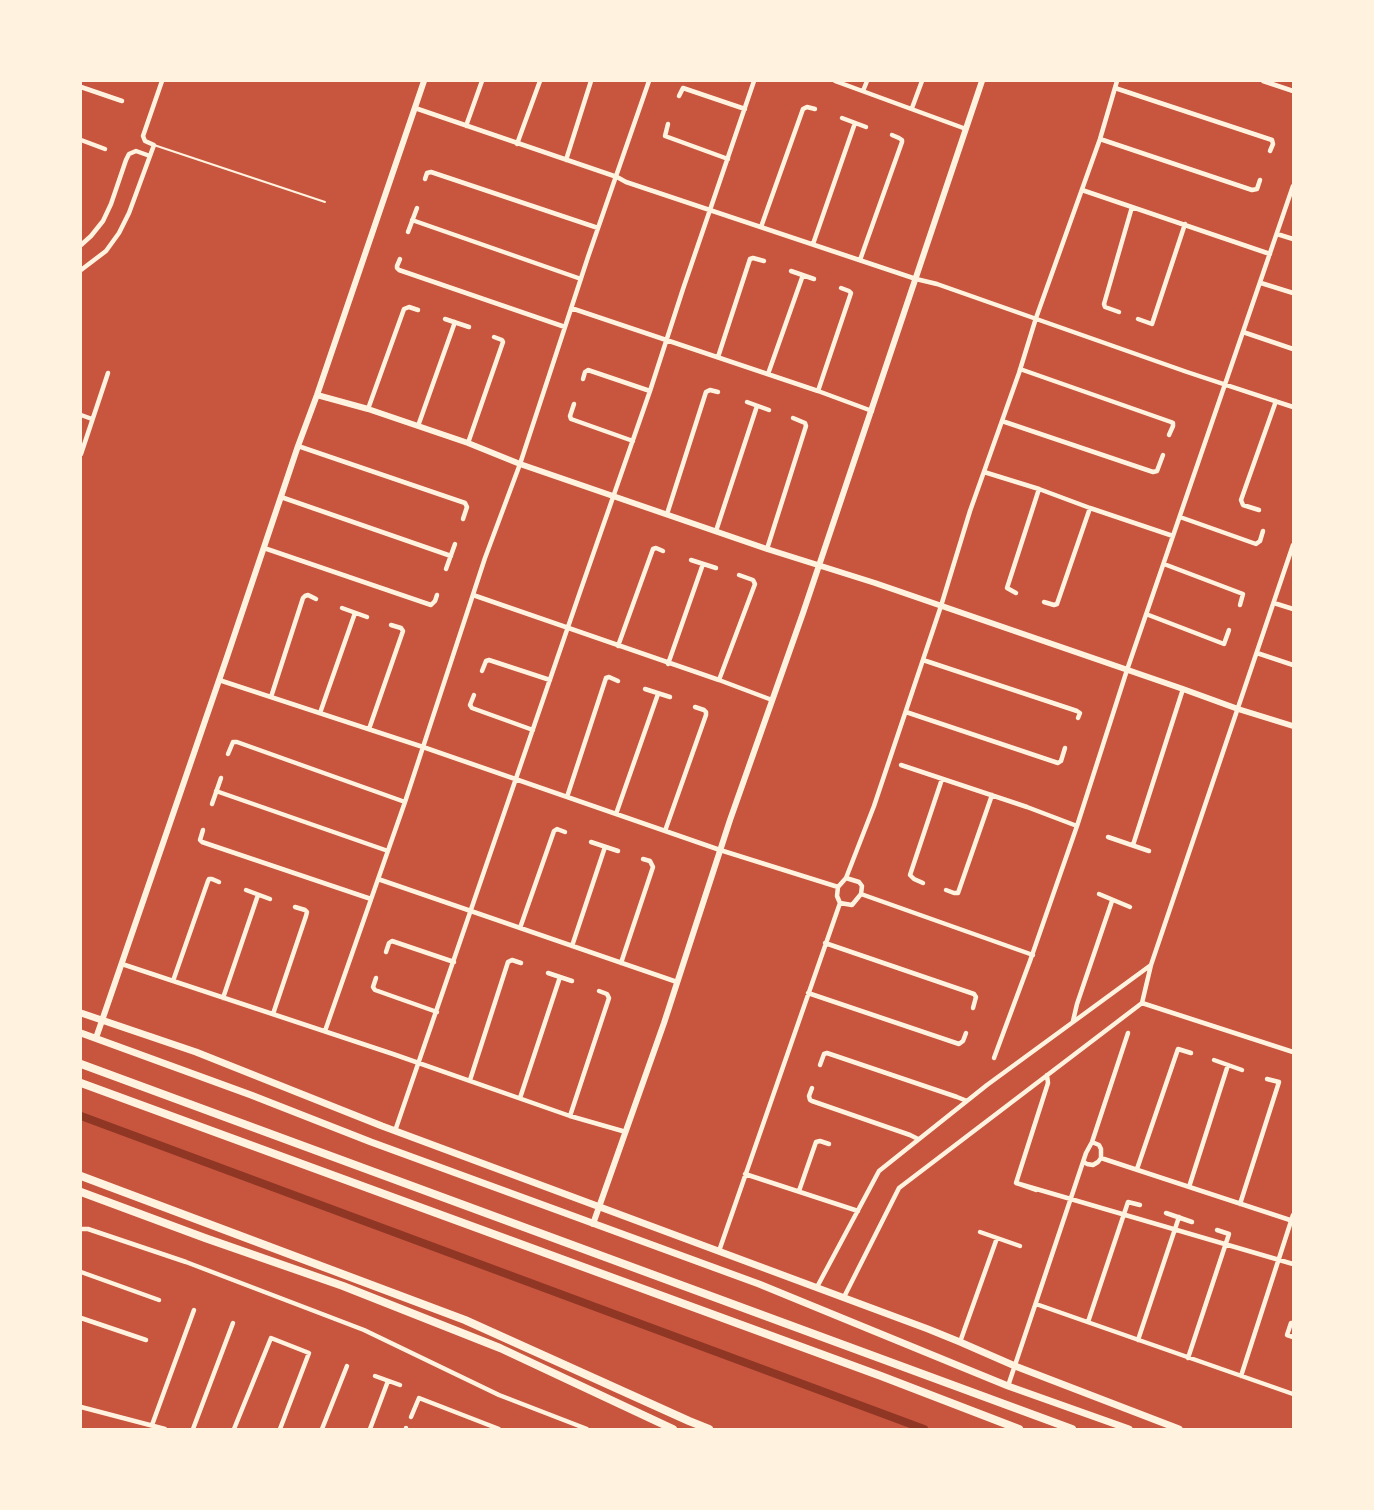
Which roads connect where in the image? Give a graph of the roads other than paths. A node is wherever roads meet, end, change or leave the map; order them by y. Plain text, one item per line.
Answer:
1 (162, 81) edge
2 (424, 81) edge
3 (482, 81) edge
4 (540, 81) edge
5 (591, 81) edge
6 (649, 81) edge
7 (754, 81) edge
8 (835, 81) edge
9 (867, 81) edge
10 (922, 81) edge
11 (982, 81) edge
12 (1117, 81) edge
13 (1263, 81) edge
14 (81, 87) edge
15 (1115, 87) junction
16 (863, 91) junction
17 (1293, 91) edge
18 (680, 96) dead end
19 (122, 101) dead end
20 (415, 108) junction
21 (912, 108) junction
22 (745, 109) junction
23 (815, 109) dead end
24 (842, 118) dead end
25 (855, 123) junction
26 (668, 124) dead end
27 (466, 126) junction
28 (866, 127) dead end
29 (966, 129) junction
30 (892, 135) dead end
31 (1100, 139) junction
32 (81, 140) edge
33 (517, 144) junction
34 (154, 145) junction
35 (105, 149) dead end
36 (1270, 151) dead end
37 (150, 156) junction
38 (728, 159) junction
39 (566, 160) junction
40 (617, 177) junction
41 (425, 179) dead end
42 (1260, 180) dead end
43 (1293, 186) edge
44 (1082, 190) junction
45 (324, 202) dead end
46 (1132, 207) junction
47 (417, 208) dead end
48 (710, 210) junction
49 (412, 220) junction
50 (1185, 224) junction
51 (761, 227) junction
52 (598, 228) junction
53 (408, 232) dead end
54 (1277, 234) junction
55 (1293, 239) edge
56 (813, 244) junction
57 (81, 245) edge
58 (1270, 254) junction
59 (400, 259) dead end
60 (860, 260) junction
61 (764, 261) dead end
62 (81, 270) edge
63 (791, 271) dead end
64 (803, 275) junction
65 (581, 279) junction
66 (814, 279) dead end
67 (916, 279) junction
68 (1260, 283) junction
69 (841, 288) dead end
70 (1293, 293) edge
71 (571, 308) junction
72 (418, 310) dead end
73 (1119, 312) dead end
74 (445, 318) dead end
75 (1036, 318) junction
76 (1138, 319) dead end
77 (455, 322) junction
78 (469, 327) dead end
79 (565, 327) junction
80 (1244, 332) junction
81 (494, 337) dead end
82 (666, 340) junction
83 (1293, 349) edge
84 (718, 357) junction
85 (1020, 369) junction
86 (108, 373) dead end
87 (768, 374) junction
88 (583, 379) dead end
89 (1225, 384) junction
90 (650, 391) junction
91 (818, 391) junction
92 (718, 392) dead end
93 (317, 394) junction
94 (1276, 401) junction
95 (747, 402) dead end
96 (574, 404) dead end
97 (758, 406) junction
98 (1293, 407) edge
99 (368, 409) junction
100 (768, 410) dead end
101 (872, 411) junction
102 (81, 415) edge
103 (793, 418) dead end
104 (92, 419) junction
105 (1002, 421) junction
106 (418, 426) junction
107 (1169, 435) dead end
108 (633, 441) junction
109 (468, 442) junction
110 (298, 446) junction
111 (81, 454) edge
112 (1163, 455) dead end
113 (520, 464) junction
114 (984, 472) junction
115 (1039, 489) junction
116 (614, 496) junction
117 (281, 497) junction
118 (1090, 508) junction
119 (1259, 510) dead end
120 (667, 514) junction
121 (1180, 517) junction
122 (463, 519) dead end
123 (716, 531) junction
124 (1263, 531) dead end
125 (1173, 536) junction
126 (455, 544) dead end
127 (1293, 545) edge
128 (264, 548) junction
129 (767, 549) junction
130 (663, 551) dead end
131 (1291, 554) edge
132 (450, 556) junction
133 (691, 560) dead end
134 (703, 564) junction
135 (1164, 564) junction
136 (819, 565) junction
137 (716, 568) dead end
138 (446, 569) dead end
139 (739, 575) dead end
140 (1016, 593) dead end
141 (437, 595) dead end
142 (473, 595) junction
143 (316, 598) dead end
144 (1044, 602) dead end
145 (1274, 603) junction
146 (1239, 605) dead end
147 (941, 606) junction
148 (342, 608) dead end
149 (1293, 609) edge
150 (355, 613) junction
151 (1146, 614) junction
152 (367, 617) dead end
153 (391, 625) dead end
154 (568, 628) junction
155 (1229, 630) dead end
156 (618, 646) junction
157 (1257, 653) junction
158 (923, 660) junction
159 (669, 664) junction
160 (1293, 665) edge
161 (1127, 670) junction
162 (483, 671) dead end
163 (219, 680) junction
164 (719, 680) junction
165 (550, 681) junction
166 (618, 681) dead end
167 (645, 689) dead end
168 (1184, 689) junction
169 (658, 694) junction
170 (474, 695) dead end
171 (271, 697) junction
172 (670, 698) dead end
173 (772, 700) junction
174 (696, 708) dead end
175 (1238, 709) junction
176 (906, 712) junction
177 (320, 713) junction
178 (1078, 718) dead end
179 (1293, 726) edge
180 (369, 729) junction
181 (533, 730) junction
182 (423, 747) junction
183 (1065, 748) dead end
184 (228, 754) dead end
185 (901, 765) dead end
186 (221, 778) dead end
187 (942, 779) junction
188 (516, 780) junction
189 (216, 791) junction
190 (992, 795) junction
191 (567, 797) junction
192 (405, 802) junction
193 (212, 804) dead end
194 (616, 814) junction
195 (1077, 826) junction
196 (666, 828) junction
197 (203, 830) dead end
198 (565, 832) dead end
199 (1108, 837) dead end
200 (591, 842) dead end
201 (1133, 845) junction
202 (605, 847) junction
203 (720, 850) junction
204 (388, 851) junction
205 (618, 851) dead end
206 (1149, 851) dead end
207 (643, 859) dead end
208 (846, 878) junction
209 (378, 879) junction
210 (219, 882) dead end
211 (923, 883) dead end
212 (838, 887) junction
213 (246, 890) dead end
214 (946, 890) dead end
215 (861, 894) junction
216 (1099, 894) dead end
217 (258, 895) junction
218 (270, 899) dead end
219 (371, 899) junction
220 (1112, 901) junction
221 (840, 903) junction
222 (295, 907) dead end
223 (1130, 907) dead end
224 (471, 911) junction
225 (520, 928) junction
226 (825, 943) junction
227 (572, 946) junction
228 (386, 952) dead end
229 (1033, 955) junction
230 (454, 962) junction
231 (521, 963) dead end
232 (621, 963) junction
233 (122, 964) junction
234 (1151, 964) junction
235 (548, 973) dead end
236 (560, 977) junction
237 (376, 978) dead end
238 (173, 981) junction
239 (572, 981) dead end
240 (677, 982) junction
241 (599, 991) dead end
242 (808, 993) junction
243 (223, 998) junction
244 (1142, 1003) junction
245 (973, 1008) dead end
246 (437, 1012) junction
247 (81, 1013) edge
248 (273, 1014) junction
249 (103, 1020) junction
250 (1073, 1022) junction
251 (325, 1031) junction
252 (81, 1033) edge
253 (966, 1033) dead end
254 (1128, 1033) dead end
255 (96, 1038) junction
256 (1293, 1052) edge
257 (1191, 1053) dead end
258 (994, 1058) dead end
259 (1214, 1060) dead end
260 (419, 1063) junction
261 (81, 1064) edge
262 (820, 1065) dead end
263 (1228, 1065) junction
264 (1242, 1070) dead end
265 (1047, 1075) junction
266 (1267, 1079) dead end
267 (470, 1080) junction
268 (81, 1083) edge
269 (812, 1088) dead end
270 (520, 1098) junction
271 (967, 1101) junction
272 (570, 1116) junction
273 (395, 1131) junction
274 (626, 1132) junction
275 (918, 1139) junction
276 (1092, 1142) junction
277 (829, 1144) dead end
278 (1101, 1158) junction
279 (1084, 1162) junction
280 (1137, 1169) junction
281 (746, 1174) junction
282 (81, 1176) edge
283 (1016, 1183) junction
284 (1189, 1186) junction
285 (1036, 1190) dead end
286 (799, 1191) junction
287 (81, 1192) edge
288 (1240, 1204) junction
289 (1140, 1205) dead end
290 (599, 1207) junction
291 (858, 1211) junction
292 (1166, 1213) dead end
293 (1179, 1218) junction
294 (1292, 1219) edge
295 (1192, 1222) dead end
296 (593, 1224) junction
297 (81, 1229) edge
298 (1217, 1230) dead end
299 (980, 1232) dead end
300 (997, 1238) junction
301 (1020, 1246) dead end
302 (719, 1251) junction
303 (1293, 1264) edge
304 (81, 1272) edge
305 (817, 1287) junction
306 (844, 1297) junction
307 (159, 1300) dead end
308 (1036, 1304) junction
309 (194, 1310) dead end
310 (81, 1318) edge
311 (1088, 1322) junction
312 (233, 1323) dead end
313 (1291, 1323) dead end
314 (1293, 1337) edge
315 (146, 1340) dead end
316 (1138, 1340) junction
317 (960, 1342) junction
318 (1188, 1358) junction
319 (347, 1366) dead end
320 (1015, 1366) junction
321 (375, 1376) dead end
322 (1240, 1376) junction
323 (388, 1381) junction
324 (399, 1385) dead end
325 (1008, 1386) junction
326 (1293, 1394) edge
327 (81, 1407) edge
328 (411, 1417) dead end
329 (152, 1425) junction
330 (163, 1429) edge
331 (193, 1429) edge
332 (234, 1429) edge
333 (280, 1429) edge
334 (322, 1429) edge
335 (370, 1429) edge
336 (499, 1429) edge
337 (587, 1429) edge
338 (674, 1429) edge
339 (709, 1429) edge
340 (1018, 1429) edge
341 (1072, 1429) edge
342 (1129, 1429) edge
343 (1179, 1429) edge

1 - 34 street
2 - 20 street
3 - 27 street
4 - 33 street
5 - 39 street
6 - 40 street
7 - 22 street
8 - 16 street
9 - 16 street
10 - 21 street
11 - 29 street
12 - 15 street
13 - 17 street
14 - 19 street
15 - 31 street
15 - 36 street
16 - 21 street
18 - 22 street
20 - 27 street
20 - 93 street
21 - 29 street
22 - 38 street
23 - 51 street
24 - 25 street
25 - 28 street
25 - 56 street
26 - 38 street
27 - 33 street
29 - 67 street
30 - 60 street
31 - 42 street
31 - 44 street
32 - 35 street
33 - 39 street
34 - 37 street
34 - 45 lane
37 - 57 street
37 - 62 street
38 - 48 street
39 - 40 street
40 - 48 street
40 - 52 street
41 - 52 street
43 - 54 street
44 - 46 street
44 - 75 street
46 - 50 street
46 - 73 street
47 - 49 street
48 - 51 street
48 - 82 street
49 - 53 street
49 - 65 street
50 - 58 street
50 - 76 street
51 - 56 street
52 - 65 street
54 - 55 street
54 - 58 street
56 - 60 street
58 - 68 street
59 - 79 street
60 - 67 street
61 - 84 street
63 - 64 street
64 - 66 street
64 - 87 street
65 - 71 street
67 - 75 street
67 - 101 street
68 - 70 street
68 - 80 street
69 - 91 street
71 - 79 street
71 - 82 street
72 - 99 street
74 - 77 street
75 - 85 street
75 - 89 street
77 - 78 street
77 - 106 street
79 - 113 street
80 - 83 street
80 - 89 street
81 - 109 street
82 - 84 street
82 - 90 street
84 - 87 street
85 - 105 street
85 - 107 street
86 - 104 street
87 - 91 street
88 - 90 street
89 - 94 street
89 - 121 street
90 - 108 street
91 - 101 street
92 - 120 street
93 - 99 street
93 - 110 street
94 - 98 street
94 - 119 street
95 - 97 street
96 - 108 street
97 - 100 street
97 - 123 street
99 - 106 street
101 - 136 street
102 - 104 street
103 - 129 street
104 - 111 street
105 - 112 street
105 - 114 street
106 - 109 street
108 - 116 street
109 - 113 street
110 - 117 street
110 - 122 street
113 - 116 street
113 - 142 street
114 - 115 street
114 - 147 street
115 - 118 street
115 - 140 street
116 - 120 street
116 - 154 street
117 - 128 street
117 - 132 street
118 - 125 street
118 - 144 street
120 - 123 street
121 - 124 street
121 - 125 street
123 - 129 street
125 - 135 street
126 - 132 street
127 - 131 street
128 - 141 street
128 - 163 street
129 - 136 street
130 - 156 street
131 - 145 street
132 - 138 street
133 - 134 street
134 - 137 street
134 - 159 street
135 - 146 street
135 - 151 street
136 - 147 street
136 - 173 street
139 - 164 street
142 - 154 street
142 - 182 street
143 - 171 street
145 - 149 street
145 - 157 street
147 - 158 street
147 - 161 street
148 - 150 street
150 - 152 street
150 - 177 street
151 - 155 street
151 - 161 street
153 - 180 street
154 - 156 street
154 - 165 street
156 - 159 street
157 - 160 street
157 - 175 street
158 - 176 street
158 - 178 street
159 - 164 street
161 - 168 street
161 - 195 street
162 - 165 street
163 - 171 street
163 - 233 street
164 - 173 street
165 - 181 street
166 - 191 street
167 - 169 street
168 - 175 street
168 - 201 street
169 - 172 street
169 - 194 street
170 - 181 street
171 - 177 street
173 - 203 street
174 - 196 street
175 - 179 street
175 - 234 street
176 - 183 street
176 - 208 street
177 - 180 street
180 - 182 street
181 - 188 street
182 - 188 street
182 - 192 street
184 - 192 street
185 - 187 street
186 - 189 street
187 - 190 street
187 - 211 street
188 - 191 street
188 - 224 street
189 - 193 street
189 - 204 street
190 - 195 street
190 - 214 street
191 - 194 street
192 - 204 street
194 - 196 street
195 - 229 street
196 - 203 street
197 - 219 street
198 - 225 street
199 - 201 street
200 - 202 street
201 - 206 street
202 - 205 street
202 - 227 street
203 - 212 street
203 - 240 street
204 - 209 street
207 - 232 street
208 - 212 street
208 - 215 street
209 - 219 street
209 - 224 street
210 - 238 street
212 - 221 street
213 - 217 street
215 - 221 street
215 - 229 street
216 - 220 street
217 - 218 street
217 - 243 street
219 - 251 street
220 - 223 street
220 - 250 street
221 - 226 street
222 - 248 street
224 - 225 street
224 - 230 street
225 - 227 street
226 - 242 street
226 - 245 street
227 - 232 street
228 - 230 street
229 - 258 street
230 - 246 street
231 - 267 street
232 - 240 street
233 - 238 street
233 - 249 street
234 - 244 street
234 - 250 street
235 - 236 street
236 - 239 street
236 - 270 street
237 - 246 street
238 - 243 street
240 - 274 street
241 - 272 street
242 - 253 street
242 - 281 street
243 - 248 street
244 - 256 street
244 - 265 street
246 - 260 street
247 - 249 main road
248 - 251 street
249 - 255 street
249 - 273 main road
250 - 271 street
251 - 260 street
252 - 255 main road
254 - 276 street
255 - 296 main road
257 - 280 street
259 - 263 street
260 - 267 street
260 - 273 street
261 - 341 highway
262 - 271 street
263 - 264 street
263 - 284 street
265 - 283 street
265 - 306 street
266 - 288 street
267 - 270 street
268 - 340 highway
269 - 275 street
270 - 272 street
271 - 275 street
272 - 274 street
273 - 290 main road
274 - 290 street
275 - 291 street
276 - 278 street
276 - 279 street
277 - 286 street
278 - 279 street
278 - 280 street
279 - 308 street
280 - 284 street
281 - 286 street
281 - 302 street
282 - 339 highway
283 - 285 street
283 - 303 street
284 - 288 street
286 - 291 street
287 - 338 highway
288 - 294 street
289 - 311 street
290 - 296 street
290 - 302 main road
291 - 305 street
292 - 293 street
293 - 295 street
293 - 316 street
294 - 322 street
296 - 325 main road
297 - 337 street
298 - 318 street
299 - 300 street
300 - 301 street
300 - 317 street
302 - 305 main road
304 - 307 street
305 - 306 main road
306 - 317 main road
308 - 311 street
308 - 320 street
309 - 329 street
310 - 315 street
311 - 316 street
312 - 331 street
313 - 314 street
316 - 318 street
317 - 320 main road
318 - 322 street
319 - 334 street
320 - 325 street
320 - 343 main road
321 - 323 street
322 - 326 street
323 - 324 street
323 - 335 street
325 - 342 main road
327 - 329 street
328 - 336 street
329 - 330 street
332 - 333 street

